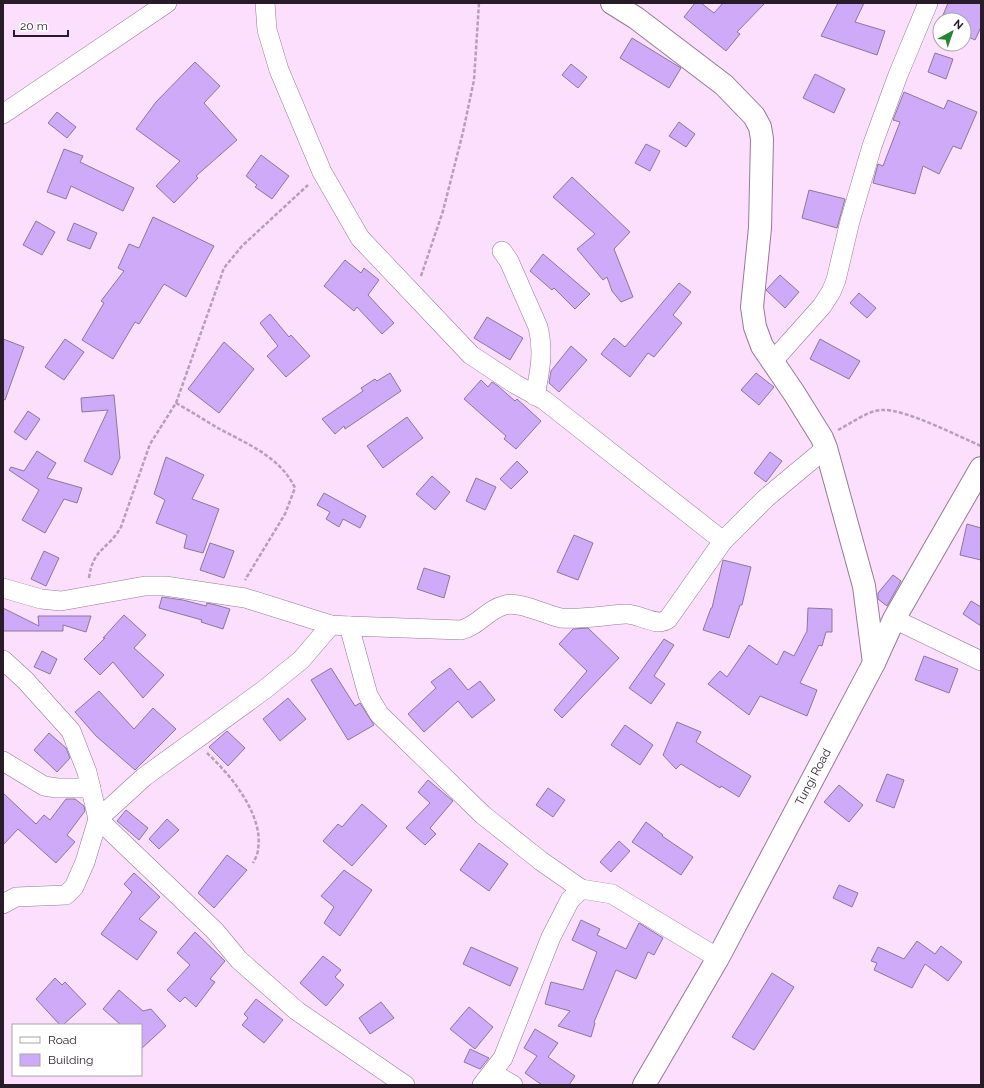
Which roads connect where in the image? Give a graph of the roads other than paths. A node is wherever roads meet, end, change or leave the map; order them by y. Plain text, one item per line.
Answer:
1 (167, 3) edge
2 (265, 3) edge
3 (612, 3) edge
4 (928, 3) edge
5 (3, 114) edge
6 (502, 251) dead end
7 (772, 362) junction
8 (535, 396) junction
9 (824, 443) junction
10 (981, 468) edge
11 (723, 541) junction
12 (3, 588) edge
13 (894, 620) junction
14 (340, 626) junction
15 (3, 660) edge
16 (981, 661) edge
17 (874, 663) junction
18 (3, 761) edge
19 (91, 788) junction
20 (98, 820) junction
21 (581, 889) junction
22 (3, 904) edge
23 (718, 958) junction
24 (487, 1079) edge
25 (405, 1085) edge
26 (513, 1085) edge
27 (644, 1085) edge

1 - 5 street
2 - 8 street
3 - 7 street
4 - 7 street
6 - 8 street
7 - 9 street
8 - 11 street
9 - 11 street
9 - 17 street
10 - 13 street, Tungi Road
11 - 14 street
12 - 14 street
13 - 16 street
13 - 17 street, Tungi Road
14 - 20 street
14 - 21 street
15 - 19 street
17 - 23 street, Tungi Road
18 - 19 street
19 - 20 street
20 - 22 street
20 - 25 street
21 - 23 street
21 - 24 street
23 - 27 street, Tungi Road
24 - 26 street

